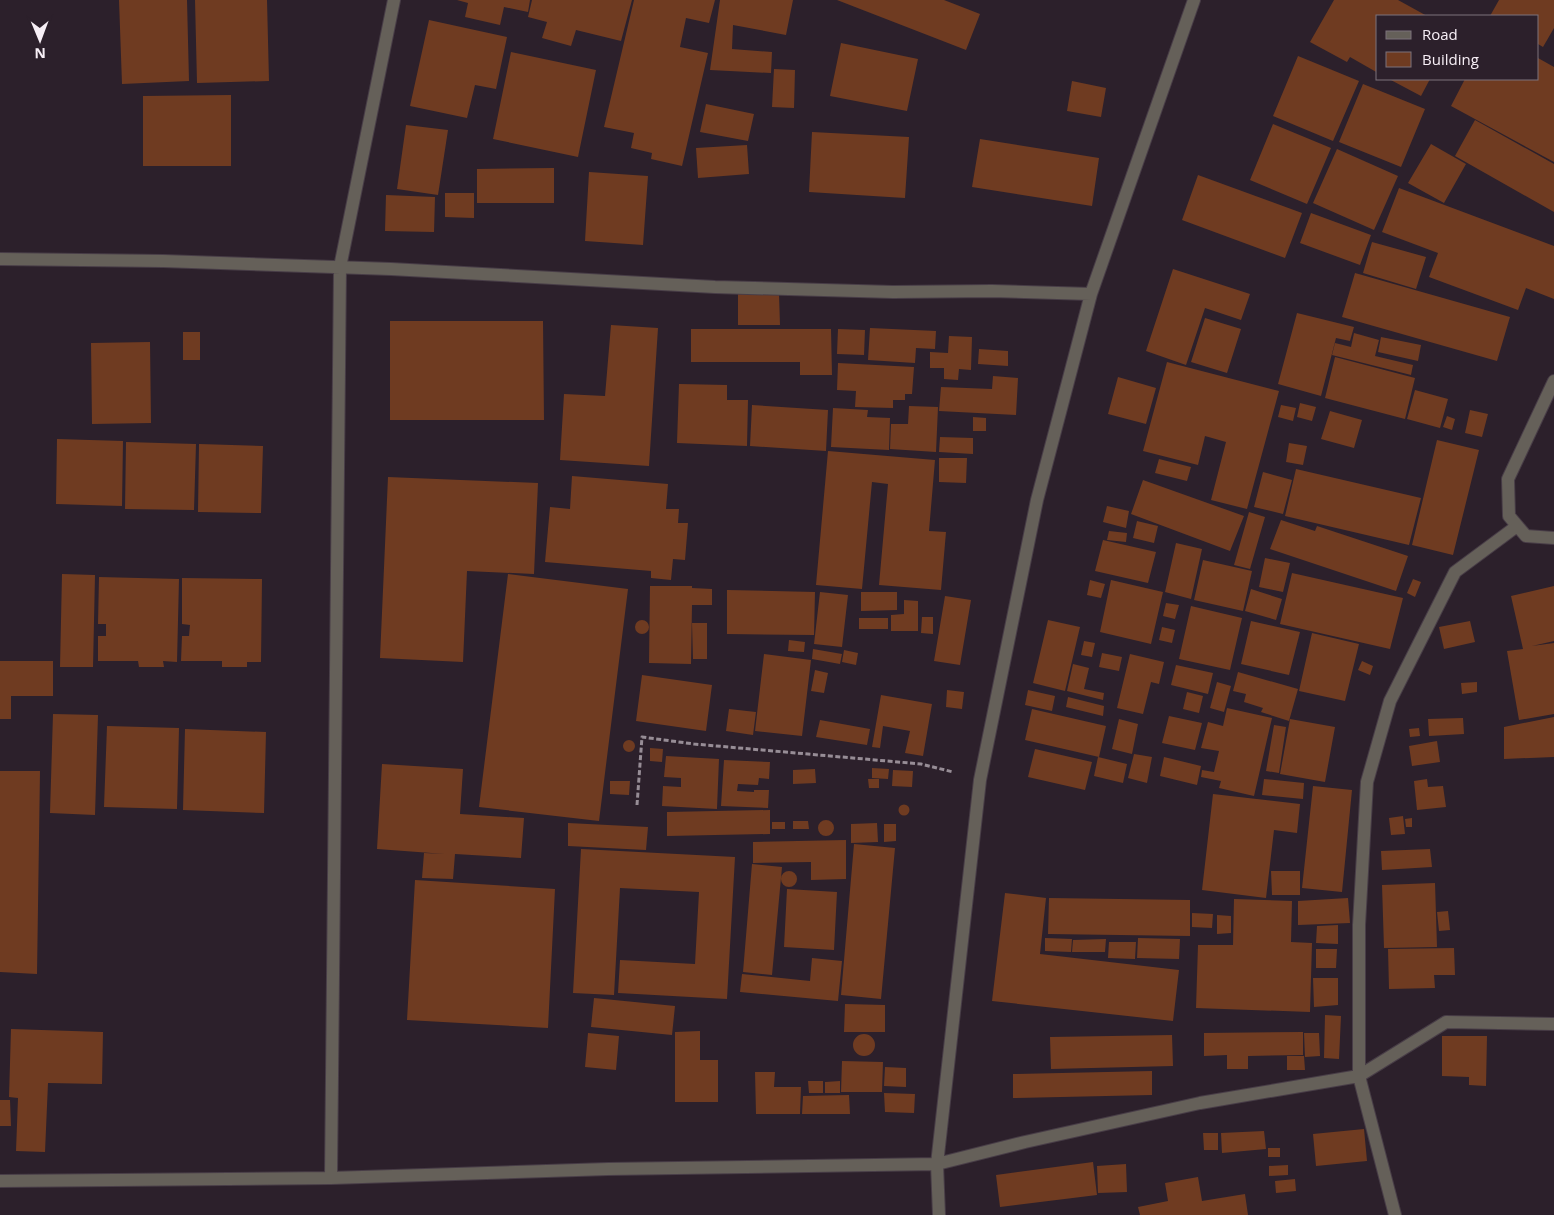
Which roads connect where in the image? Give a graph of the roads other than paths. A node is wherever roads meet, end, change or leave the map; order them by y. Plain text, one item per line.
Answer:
1 (394, 0) edge
2 (1194, 0) edge
3 (0, 259) edge
4 (340, 267) junction
5 (1091, 294) junction
6 (1554, 381) edge
7 (1517, 526) junction
8 (1554, 538) edge
9 (1554, 1024) edge
10 (1359, 1076) junction
11 (937, 1164) junction
12 (331, 1178) junction
13 (0, 1180) edge
14 (939, 1215) edge
15 (1395, 1215) edge

1 - 4 street
2 - 5 street
3 - 4 street
4 - 5 street
4 - 12 street
5 - 11 street
6 - 7 street
7 - 8 street
7 - 10 street
9 - 10 street
10 - 11 street
10 - 15 street
11 - 12 street
11 - 14 street
12 - 13 street

